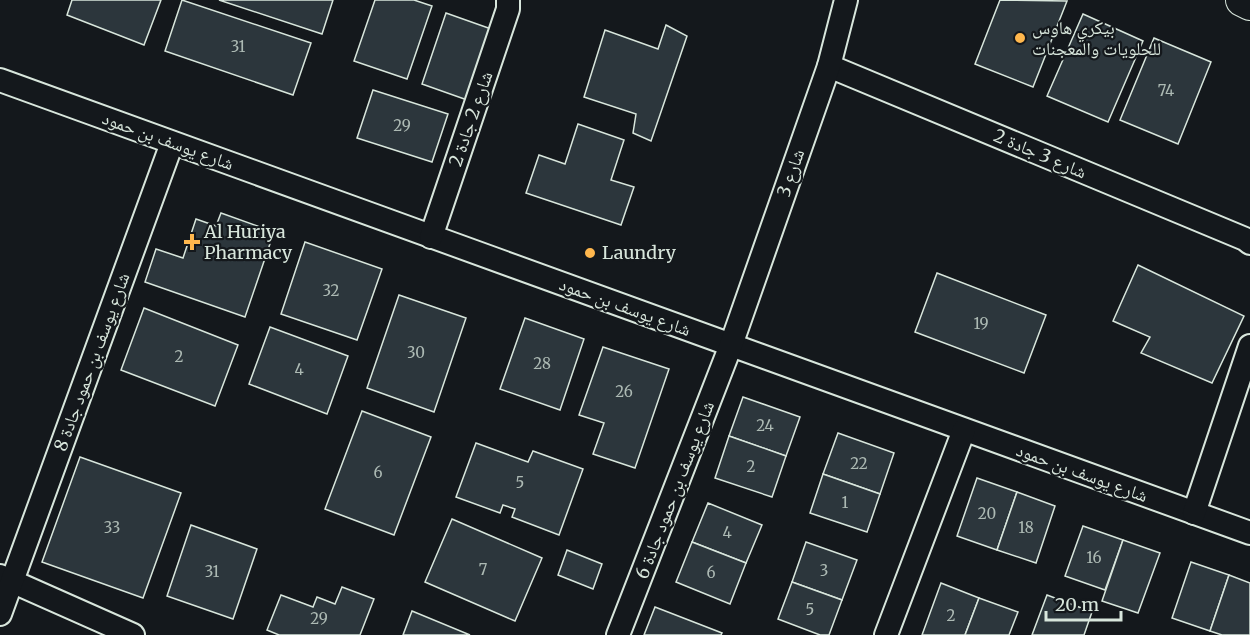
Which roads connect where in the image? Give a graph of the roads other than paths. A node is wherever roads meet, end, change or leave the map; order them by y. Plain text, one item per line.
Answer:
1 (508, 0) edge
2 (846, 0) edge
3 (1242, 0) edge
4 (1250, 4) edge
5 (829, 66) junction
6 (0, 80) edge
7 (171, 143) junction
8 (430, 237) junction
9 (1250, 243) edge
10 (731, 345) junction
11 (1250, 346) edge
12 (964, 430) junction
13 (1194, 513) junction
14 (1250, 533) edge
15 (6, 579) edge
16 (0, 614) edge
17 (134, 635) edge
18 (618, 635) edge
19 (886, 635) edge

1 - 8 street, شارع 2 جادة 2
2 - 5 street, شارع 3
3 - 4 main road
5 - 9 street, شارع 3 جادة 2
5 - 10 street, شارع 3
6 - 7 street, شارع يوسف بن حمود
7 - 8 street, شارع يوسف بن حمود
7 - 15 street, شارع يوسف بن حمود جادة 8
8 - 10 street, شارع يوسف بن حمود
10 - 12 street, شارع يوسف بن حمود
10 - 18 street, شارع يوسف بن حمود جادة 6
11 - 13 street
12 - 13 street, شارع يوسف بن حمود
12 - 19 street
13 - 14 street, شارع يوسف بن حمود
15 - 16 street, شارع يوسف بن حمود جادة 8
15 - 17 street

